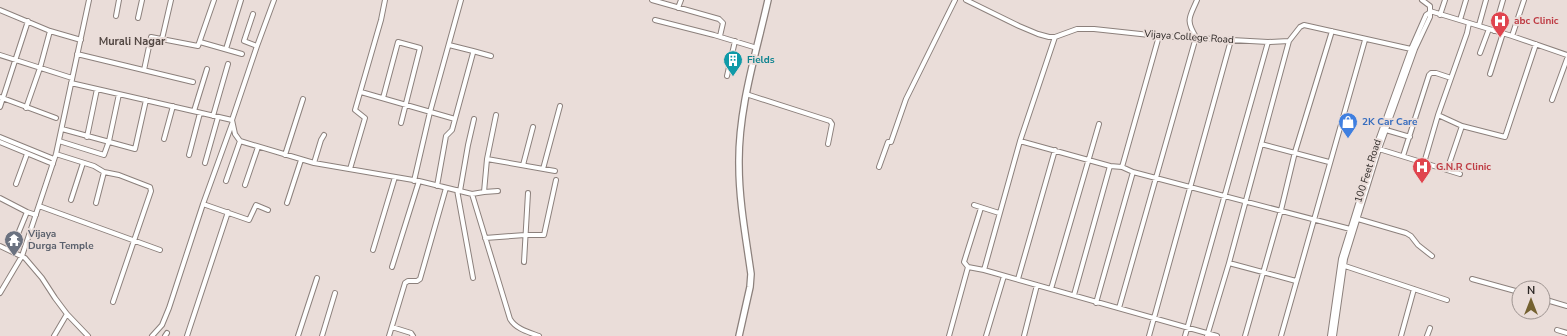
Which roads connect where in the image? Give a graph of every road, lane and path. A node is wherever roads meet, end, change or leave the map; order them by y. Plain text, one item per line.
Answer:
1 (89, 0) edge
2 (119, 0) edge
3 (142, 0) edge
4 (171, 0) edge
5 (214, 0) edge
6 (241, 0) edge
7 (274, 0) edge
8 (385, 0) edge
9 (461, 0) edge
10 (652, 0) edge
11 (681, 0) edge
12 (768, 0) edge
13 (955, 0) edge
14 (966, 0) edge
15 (1197, 0) edge
16 (1422, 0) edge
17 (1445, 0) edge
18 (1466, 0) edge
19 (1486, 0) edge
20 (1503, 0) edge
21 (1524, 0) edge
22 (975, 2) edge
23 (678, 8) junction
24 (0, 10) edge
25 (1429, 12) junction
26 (253, 14) dead end
27 (1440, 15) junction
28 (116, 16) dead end
29 (138, 18) dead end
30 (655, 20) dead end
31 (1460, 20) junction
32 (28, 21) junction
33 (1469, 23) junction
34 (1479, 25) junction
35 (1489, 29) junction
36 (50, 31) junction
37 (1332, 31) junction
38 (1494, 31) junction
39 (1503, 33) junction
40 (720, 36) junction
41 (1159, 36) junction
42 (1512, 36) junction
43 (1055, 37) junction
44 (1196, 37) junction
45 (78, 39) junction
46 (162, 39) junction
47 (1231, 40) junction
48 (1365, 40) junction
49 (735, 41) junction
50 (1289, 41) junction
51 (200, 42) junction
52 (1268, 42) junction
53 (1536, 44) junction
54 (449, 45) junction
55 (257, 46) junction
56 (757, 48) junction
57 (226, 49) junction
58 (1411, 49) junction
59 (473, 51) junction
60 (1480, 53) dead end
61 (77, 54) junction
62 (242, 54) dead end
63 (1566, 54) edge
64 (0, 55) edge
65 (491, 56) dead end
66 (1567, 59) edge
67 (16, 60) junction
68 (228, 64) dead end
69 (40, 68) junction
70 (207, 69) dead end
71 (144, 70) junction
72 (1490, 74) dead end
73 (727, 76) dead end
74 (72, 78) junction
75 (1451, 78) junction
76 (193, 82) dead end
77 (71, 83) junction
78 (97, 89) junction
79 (361, 92) junction
80 (119, 94) junction
81 (746, 94) junction
82 (1, 98) edge
83 (383, 98) junction
84 (146, 100) junction
85 (303, 100) dead end
86 (1552, 100) dead end
87 (406, 105) junction
88 (174, 106) junction
89 (560, 106) dead end
90 (0, 107) edge
91 (26, 108) junction
92 (194, 111) junction
93 (430, 112) junction
94 (200, 113) junction
95 (496, 115) dead end
96 (213, 116) junction
97 (1438, 116) junction
98 (218, 117) junction
99 (56, 118) dead end
100 (456, 119) junction
101 (474, 119) dead end
102 (232, 122) junction
103 (401, 123) dead end
104 (1099, 124) dead end
105 (533, 126) dead end
106 (1462, 126) junction
107 (62, 129) junction
108 (1386, 130) junction
109 (324, 135) dead end
110 (87, 136) junction
111 (0, 137) edge
112 (1410, 137) junction
113 (164, 139) dead end
114 (59, 141) junction
115 (240, 141) junction
116 (1020, 141) junction
117 (0, 142) edge
118 (109, 142) junction
119 (828, 144) dead end
120 (1262, 144) junction
121 (258, 147) junction
122 (1055, 150) junction
123 (1379, 150) junction
124 (1295, 152) junction
125 (27, 154) junction
126 (56, 154) junction
127 (189, 155) dead end
128 (285, 155) junction
129 (1403, 156) junction
130 (487, 159) junction
131 (301, 160) junction
132 (1088, 160) junction
133 (53, 161) junction
134 (1329, 162) junction
135 (83, 163) junction
136 (205, 163) dead end
137 (314, 163) junction
138 (1424, 163) junction
139 (523, 165) junction
140 (1110, 166) junction
141 (879, 167) dead end
142 (1122, 167) junction
143 (350, 169) junction
144 (543, 169) junction
145 (1448, 170) junction
146 (555, 171) dead end
147 (104, 172) junction
148 (1133, 172) junction
149 (1460, 174) dead end
150 (395, 177) junction
151 (1156, 178) junction
152 (226, 180) dead end
153 (414, 180) junction
154 (556, 180) dead end
155 (419, 181) junction
156 (16, 184) dead end
157 (244, 185) dead end
158 (437, 186) junction
159 (1190, 187) junction
160 (446, 188) junction
161 (459, 190) junction
162 (498, 191) dead end
163 (484, 192) junction
164 (528, 193) dead end
165 (472, 194) junction
166 (1225, 196) junction
167 (0, 198) edge
168 (71, 200) dead end
169 (1246, 201) junction
170 (96, 203) dead end
171 (287, 203) dead end
172 (203, 204) junction
173 (974, 205) dead end
174 (39, 206) junction
175 (981, 208) junction
176 (268, 210) dead end
177 (1281, 210) junction
178 (228, 212) junction
179 (1000, 213) junction
180 (32, 214) junction
181 (1314, 219) junction
182 (1358, 219) junction
183 (1352, 229) junction
184 (525, 235) junction
185 (485, 238) junction
186 (134, 241) junction
187 (0, 246) edge
188 (160, 250) dead end
189 (373, 250) dead end
190 (10, 251) junction
191 (22, 256) junction
192 (1432, 256) dead end
193 (524, 262) dead end
194 (1229, 263) junction
195 (1344, 266) junction
196 (392, 267) dead end
197 (968, 267) junction
198 (984, 270) junction
199 (1263, 273) junction
200 (1004, 276) junction
201 (317, 278) dead end
202 (473, 278) dead end
203 (1472, 279) dead end
204 (1018, 280) junction
205 (1296, 281) junction
206 (1037, 285) junction
207 (1051, 289) junction
208 (1414, 289) junction
209 (1511, 290) edge
210 (0, 293) edge
211 (335, 293) dead end
212 (1074, 295) junction
213 (1447, 300) dead end
214 (1551, 301) edge
215 (113, 302) dead end
216 (1096, 303) junction
217 (1567, 306) edge
218 (1119, 308) junction
219 (67, 314) junction
220 (1154, 318) junction
221 (392, 327) junction
222 (1187, 328) junction
223 (1430, 328) dead end
224 (1558, 330) dead end
225 (1567, 333) edge
226 (1207, 335) edge
227 (54, 336) edge
228 (88, 336) edge
229 (152, 336) edge
230 (187, 336) edge
231 (298, 336) edge
232 (322, 336) edge
233 (390, 336) edge
234 (413, 336) edge
235 (539, 336) edge
236 (739, 336) edge
237 (949, 336) edge
238 (986, 336) edge
239 (1024, 336) edge
240 (1149, 336) edge
241 (1185, 336) edge
242 (1217, 336) edge
243 (1245, 336) edge
244 (1281, 336) edge
245 (1330, 336) edge
246 (1334, 336) edge
247 (1401, 336) edge
248 (1428, 336) edge

1 - 45 street
2 - 28 street
3 - 29 street
4 - 46 street
5 - 51 street
6 - 57 street
7 - 55 street
8 - 79 street
9 - 54 street
10 - 23 street
11 - 23 street
12 - 56 main road
13 - 141 street
14 - 22 street
15 - 44 street
16 - 25 street
17 - 27 street
18 - 31 street
19 - 34 street
20 - 38 street
21 - 42 street
22 - 43 street
23 - 40 street
24 - 32 street
25 - 27 street
25 - 58 street, 100 Feet Road
25 - 108 street, 100 Feet Road
26 - 55 street
27 - 31 street
30 - 40 street
31 - 33 street
32 - 36 street
32 - 67 street
33 - 34 street
33 - 75 street
34 - 35 street
35 - 38 street
35 - 60 street
36 - 45 street
36 - 69 street
37 - 48 street
37 - 50 street
37 - 124 street
38 - 39 street
39 - 42 street
39 - 72 street
40 - 49 street
41 - 43 street, Vijaya College Road
41 - 44 street, Vijaya College Road
41 - 142 street
42 - 53 street
43 - 116 street
44 - 47 street, Vijaya College Road
44 - 151 street
45 - 61 street
46 - 51 street
46 - 71 street
47 - 52 street, Vijaya College Road
47 - 159 street
48 - 58 street
48 - 134 street
49 - 56 street
49 - 73 street
50 - 52 street, Vijaya College Road
50 - 120 street
51 - 57 street
52 - 166 street
53 - 63 street
53 - 106 street
54 - 59 street
54 - 93 street
55 - 102 street
56 - 81 main road
57 - 62 street
58 - 183 street, 100 Feet Road
59 - 65 street
59 - 100 street
61 - 71 street
61 - 74 street
64 - 67 street
66 - 86 street
67 - 69 street
67 - 82 street
68 - 96 street
69 - 74 street
69 - 91 street
70 - 92 street
71 - 76 street
74 - 77 street
75 - 97 street
75 - 112 street
77 - 78 street
77 - 107 street
78 - 80 street
78 - 110 street
79 - 83 street
79 - 143 street
80 - 84 street
80 - 118 street
81 - 119 street
81 - 236 main road
82 - 90 street
82 - 91 street
83 - 87 street
83 - 87 street
84 - 88 street
84 - 118 street
85 - 128 street
87 - 93 street
87 - 103 street
88 - 92 street
88 - 113 street
89 - 144 street
91 - 99 street
92 - 94 street
93 - 100 street
93 - 153 street
94 - 96 street
94 - 127 street
95 - 130 street
96 - 98 street
97 - 106 street
97 - 138 street
98 - 102 street
98 - 136 street
100 - 158 street
101 - 161 street
102 - 115 street
102 - 172 street
104 - 132 street
105 - 139 street
106 - 145 street
107 - 110 street
107 - 114 street
108 - 112 street
108 - 123 street, 100 Feet Road
109 - 137 street
110 - 118 street
111 - 133 street
112 - 129 street
114 - 118 street
114 - 126 street
115 - 121 street
115 - 152 street
116 - 122 street
116 - 179 street
117 - 125 street
120 - 124 street
120 - 169 street
121 - 128 street
121 - 157 street
122 - 132 street
122 - 204 street
123 - 129 street
123 - 182 street, 100 Feet Road
124 - 134 street
124 - 177 street
125 - 133 street
125 - 156 street
126 - 133 street
126 - 135 street
128 - 131 street
129 - 138 street
130 - 139 street
130 - 163 street
131 - 137 street
131 - 171 street
132 - 140 street
132 - 207 street
133 - 174 street
134 - 181 street
135 - 147 street
135 - 168 street
137 - 143 street
138 - 145 street
139 - 144 street
140 - 142 street
140 - 212 street
142 - 148 street
143 - 150 street
144 - 146 street
145 - 149 street
147 - 170 street
147 - 186 street
148 - 151 street
148 - 216 street
150 - 153 street
150 - 189 street
151 - 159 street
151 - 218 street
153 - 155 street
154 - 184 street
155 - 158 street
155 - 196 street
158 - 160 street
159 - 166 street
159 - 220 street
160 - 161 street
160 - 221 street
161 - 165 street
161 - 202 street
162 - 163 street
163 - 165 street
164 - 184 street
165 - 185 street
166 - 169 street
166 - 222 street
167 - 180 street
169 - 177 street
169 - 194 street
172 - 178 street
172 - 229 street
173 - 175 street
174 - 180 street
174 - 186 street
175 - 179 street
175 - 197 street
176 - 178 street
177 - 181 street
177 - 199 street
178 - 230 street
179 - 198 street
180 - 190 street
180 - 191 street
181 - 183 street
181 - 205 street
182 - 183 street, 100 Feet Road
182 - 192 street
183 - 195 street, 100 Feet Road
183 - 245 street, 100 Feet Road
184 - 185 street
184 - 193 street
185 - 235 street
186 - 188 street
186 - 215 street
187 - 190 street
190 - 191 street
191 - 210 street
191 - 219 street
194 - 199 street
194 - 226 street
195 - 208 street
195 - 246 street, 100 Feet Road
197 - 198 street
197 - 237 street
198 - 200 street
199 - 205 street
199 - 243 street
200 - 204 street
200 - 238 street
201 - 231 street
203 - 209 street
204 - 206 street
205 - 244 street
206 - 207 street
206 - 239 street
207 - 212 street
208 - 213 street
208 - 247 street
211 - 232 street
212 - 216 street
214 - 217 street
216 - 218 street
218 - 220 street
219 - 227 street
219 - 228 street
220 - 222 street
220 - 240 street
221 - 233 street
221 - 234 street
222 - 226 street
222 - 241 street
223 - 248 street
224 - 225 street
226 - 242 street

